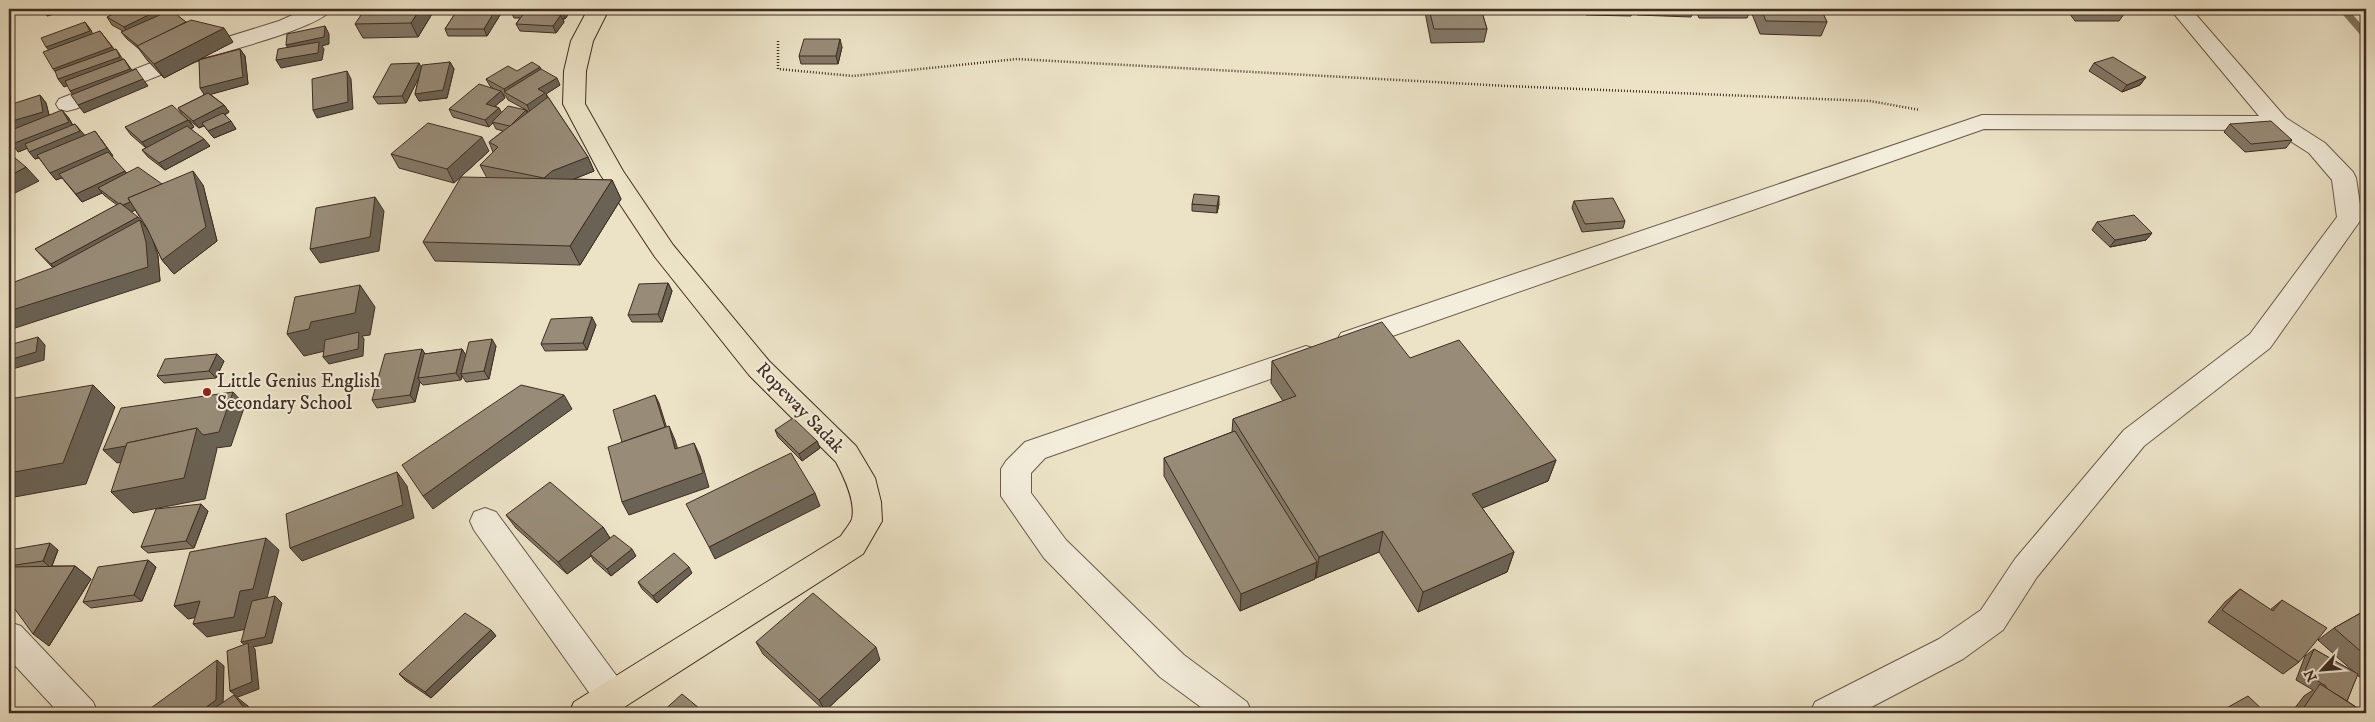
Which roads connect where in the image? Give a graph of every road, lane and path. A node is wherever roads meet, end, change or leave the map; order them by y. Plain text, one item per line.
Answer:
1 (320, 9) edge
2 (598, 9) edge
3 (2180, 9) edge
4 (778, 41) dead end
5 (67, 104) dead end
6 (1982, 122) junction
7 (2278, 122) junction
8 (485, 521) dead end
9 (9, 636) edge
10 (599, 705) edge
11 (81, 713) edge
12 (1235, 713) edge
13 (1827, 713) edge

1 - 5 street
2 - 10 main road, Ropeway Sadak
3 - 7 street
4 - 6 path
6 - 7 street
6 - 12 street
7 - 13 street
8 - 10 street
9 - 11 street

